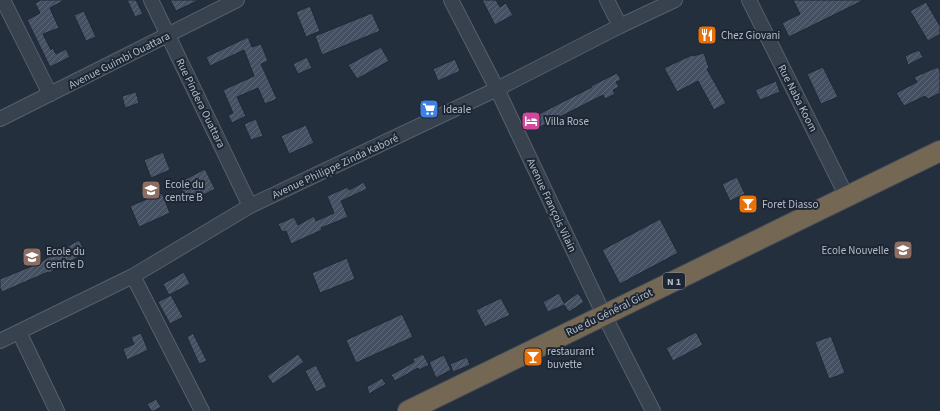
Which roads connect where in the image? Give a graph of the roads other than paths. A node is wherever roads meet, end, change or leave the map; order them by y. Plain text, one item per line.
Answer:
1 (3, 0) edge
2 (151, 0) edge
3 (237, 0) edge
4 (451, 0) edge
5 (607, 0) edge
6 (675, 0) edge
7 (749, 0) edge
8 (620, 26) junction
9 (168, 35) junction
10 (497, 89) junction
11 (50, 94) junction
12 (0, 119) edge
13 (940, 151) edge
14 (847, 197) junction
15 (250, 206) junction
16 (133, 276) junction
17 (604, 315) junction
18 (19, 332) junction
19 (0, 341) edge
20 (58, 411) edge
21 (202, 411) edge
22 (408, 411) edge
23 (653, 411) edge

1 - 11 street
2 - 9 street, Rue Pindera Ouattara
3 - 9 street, Avenue Guimbi Ouattara
4 - 10 street, Avenue François Vilain
5 - 8 street
6 - 8 street, Avenue Philippe Zinda Kaboré
7 - 14 street, Rue Naba Koom
8 - 10 street, Avenue Philippe Zinda Kaboré
9 - 11 street, Avenue Guimbi Ouattara
9 - 15 street, Rue Pindera Ouattara
10 - 15 street, Avenue Philippe Zinda Kaboré
10 - 17 street, Avenue François Vilain
11 - 12 street, Avenue Guimbi Ouattara
13 - 14 highway, Rue du Général Girot / N 1
14 - 17 highway, Rue du Général Girot / N 1
15 - 16 street, Avenue Philippe Zinda Kaboré
16 - 18 street, Avenue Philippe Zinda Kaboré
16 - 21 street
17 - 22 highway, Rue du Général Girot / N 1
17 - 23 street, Avenue François Vilain
18 - 19 street, Avenue Philippe Zinda Kaboré
18 - 20 street

